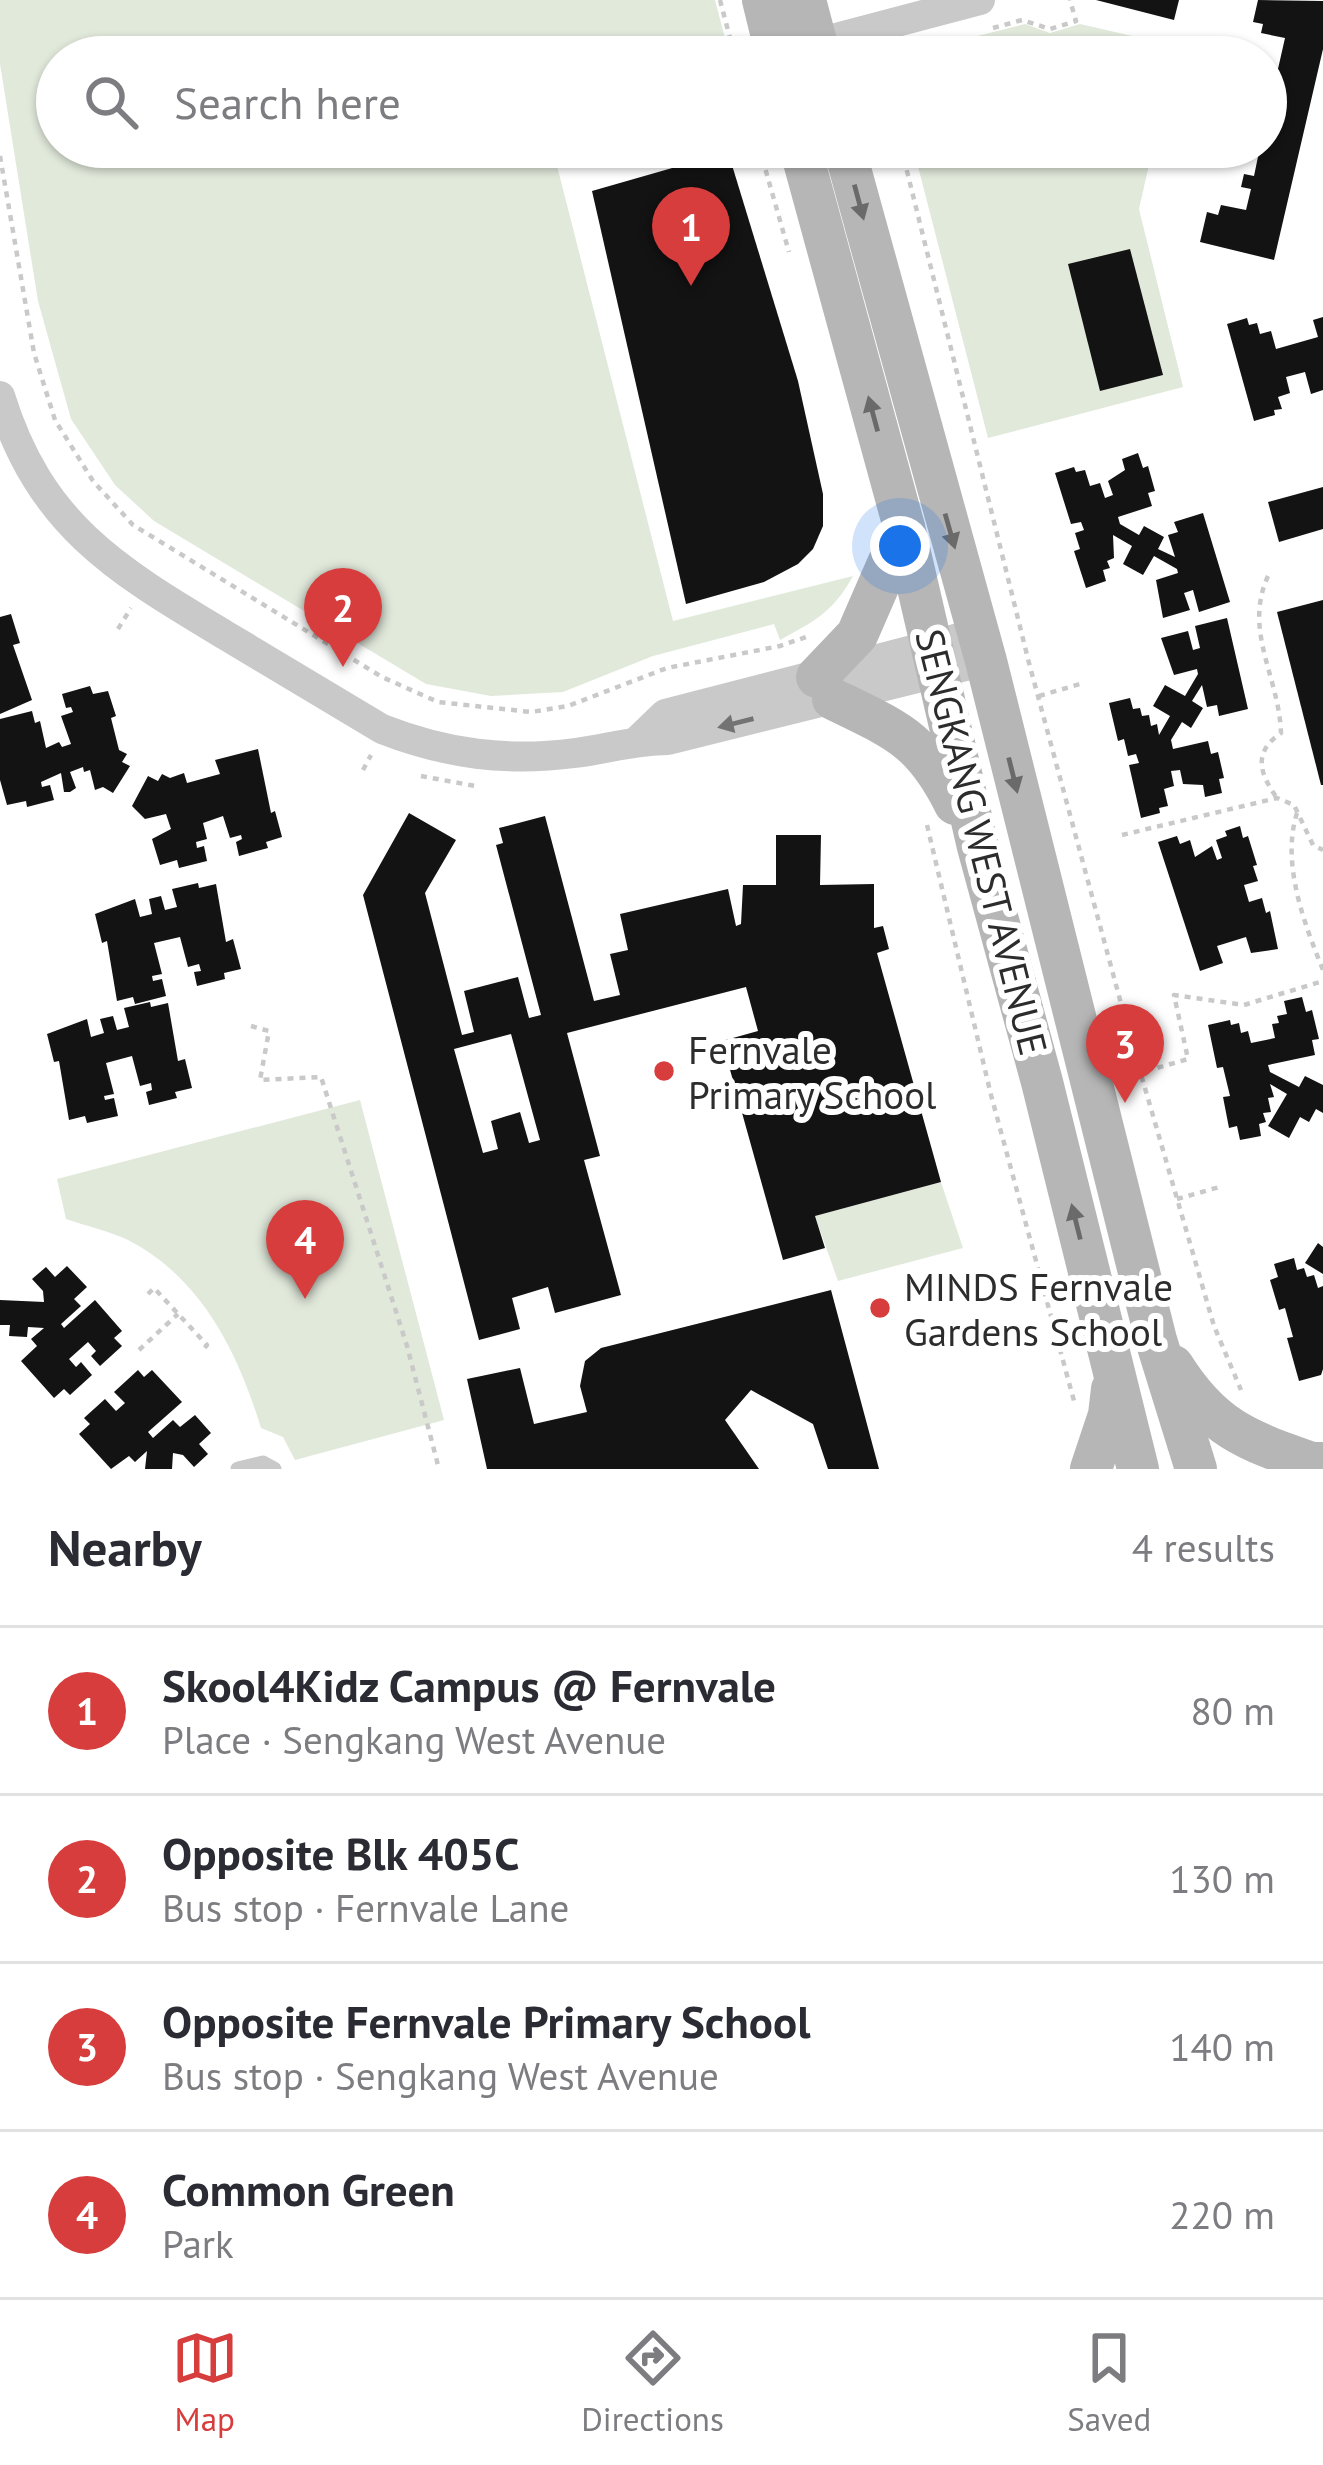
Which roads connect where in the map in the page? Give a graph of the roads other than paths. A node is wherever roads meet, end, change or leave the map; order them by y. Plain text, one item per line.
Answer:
1 (763, 0) edge
2 (805, 0) edge
3 (980, 0) edge
4 (771, 36) edge
5 (814, 36) edge
6 (863, 36) edge
7 (806, 168) edge
8 (850, 168) edge
9 (0, 396) edge
10 (904, 527) junction
11 (982, 647) junction
12 (935, 660) junction
13 (825, 688) junction
14 (978, 847) junction
15 (1156, 1340) junction
16 (1113, 1377) junction
17 (1323, 1463) edge
18 (238, 1469) edge
19 (274, 1469) edge
20 (1090, 1469) edge
21 (1138, 1469) edge
22 (1196, 1469) edge

1 - 4 main road
2 - 5 main road
3 - 6 street
10 -> 7 main road, SENGKANG WEST AVENUE
8 -> 11 main road, SENGKANG WEST AVENUE
9 - 13 street
10 - 12 main road, SENGKANG WEST AVENUE
10 - 13 main road
11 - 12 street
11 -> 15 main road, SENGKANG WEST AVENUE
12 - 13 street
12 - 14 main road, SENGKANG WEST AVENUE
13 - 14 main road
16 -> 14 main road, SENGKANG WEST AVENUE
15 - 17 main road
15 - 22 main road, SENGKANG WEST AVENUE
16 - 20 main road
16 - 21 main road, SENGKANG WEST AVENUE
18 - 19 lane

